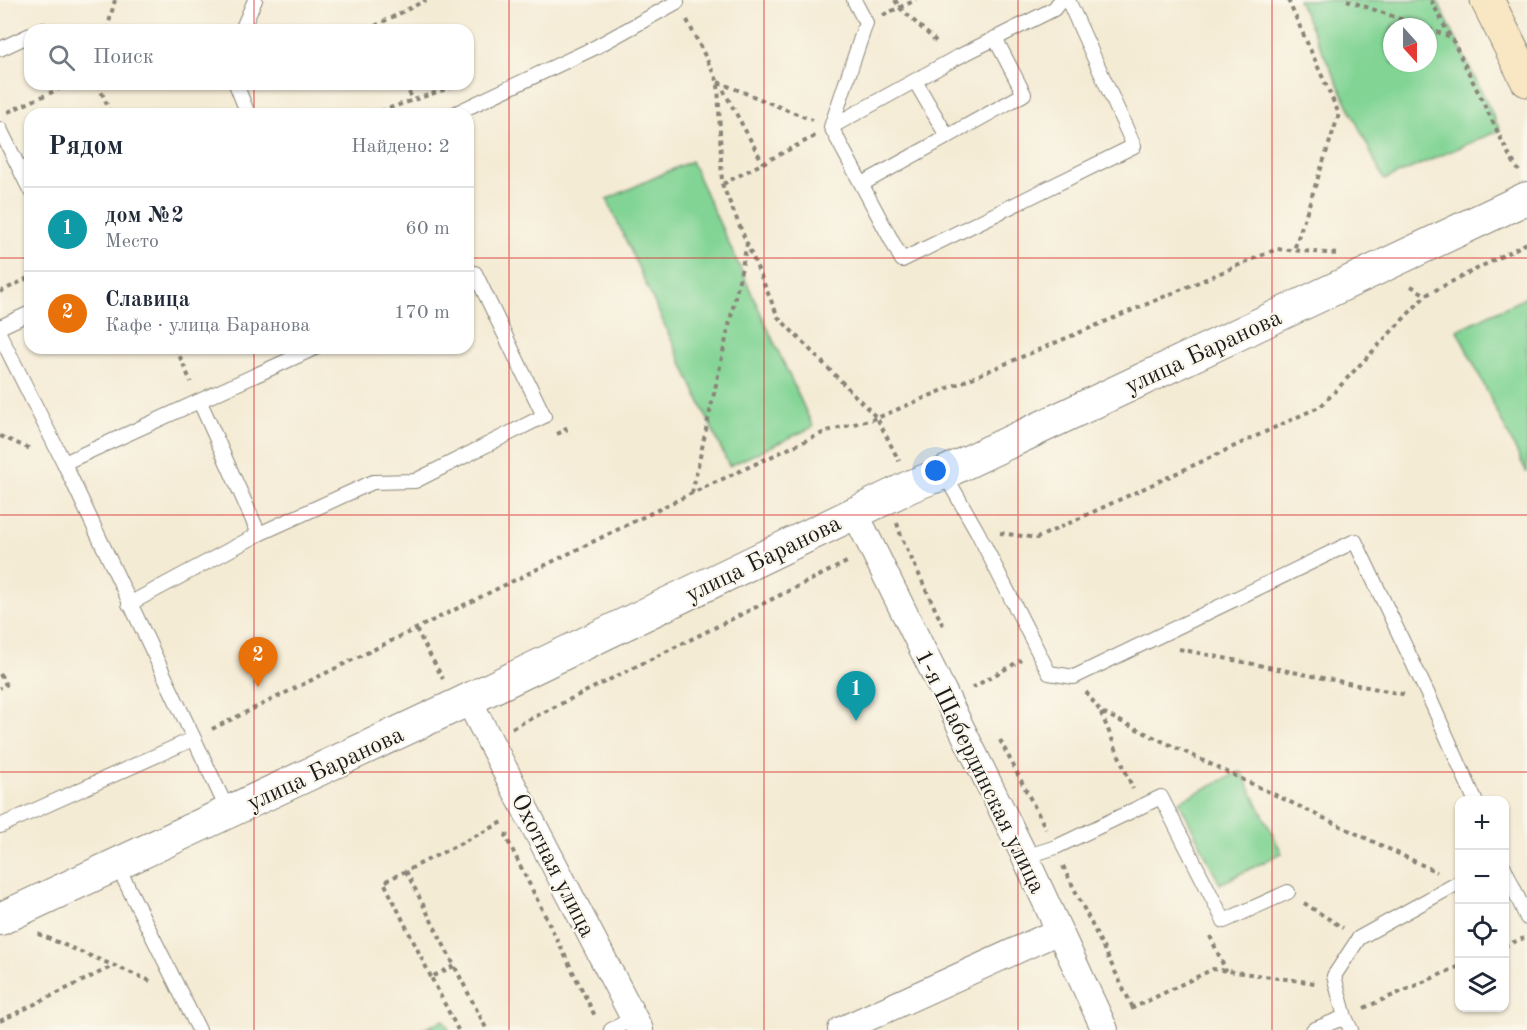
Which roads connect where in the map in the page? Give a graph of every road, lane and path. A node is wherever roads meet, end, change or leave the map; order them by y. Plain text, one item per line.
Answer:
1 (115, 0) edge
2 (255, 0) edge
3 (426, 0) edge
4 (854, 0) edge
5 (895, 0) edge
6 (916, 0) edge
7 (1061, 0) edge
8 (1068, 0) edge
9 (1288, 0) edge
10 (1347, 0) edge
11 (1431, 0) edge
12 (1487, 0) edge
13 (677, 1) edge
14 (900, 8) junction
15 (1398, 18) edge
16 (866, 23) junction
17 (109, 24) edge
18 (245, 24) edge
19 (378, 24) edge
20 (1437, 32) edge
21 (1451, 37) junction
22 (24, 38) edge
23 (995, 38) junction
24 (0, 49) edge
25 (954, 59) junction
26 (1527, 80) edge
27 (915, 81) junction
28 (718, 82) junction
29 (56, 90) edge
30 (101, 90) edge
31 (238, 90) edge
32 (408, 90) edge
33 (443, 90) edge
34 (413, 100) junction
35 (108, 108) edge
36 (246, 108) edge
37 (390, 108) edge
38 (467, 108) edge
39 (0, 115) edge
40 (831, 127) junction
41 (0, 129) edge
42 (947, 136) junction
43 (763, 163) junction
44 (24, 178) edge
45 (722, 184) junction
46 (862, 184) junction
47 (1525, 188) edge
48 (1527, 243) edge
49 (747, 244) junction
50 (1294, 250) junction
51 (1346, 254) dead end
52 (474, 274) edge
53 (24, 280) edge
54 (0, 292) edge
55 (24, 316) edge
56 (0, 327) edge
57 (0, 335) edge
58 (179, 354) edge
59 (302, 354) edge
60 (200, 402) junction
61 (877, 418) junction
62 (561, 419) dead end
63 (555, 435) dead end
64 (64, 463) junction
65 (944, 473) junction
66 (911, 486) junction
67 (692, 493) junction
68 (855, 513) junction
69 (894, 514) dead end
70 (977, 531) junction
71 (259, 534) junction
72 (901, 536) junction
73 (872, 549) junction
74 (129, 604) junction
75 (947, 633) dead end
76 (1146, 642) junction
77 (1037, 650) junction
78 (0, 674) edge
79 (1074, 677) junction
80 (0, 688) edge
81 (978, 698) dead end
82 (468, 699) junction
83 (1430, 699) junction
84 (1101, 712) junction
85 (998, 737) dead end
86 (193, 739) junction
87 (489, 739) junction
88 (1473, 796) edge
89 (1140, 806) junction
90 (229, 813) junction
91 (508, 819) dead end
92 (0, 826) edge
93 (1056, 847) junction
94 (1025, 857) junction
95 (117, 865) junction
96 (406, 871) junction
97 (1509, 878) edge
98 (1455, 880) edge
99 (1455, 884) edge
100 (1287, 892) joint
101 (1527, 918) edge
102 (1, 919) edge
103 (1207, 930) dead end
104 (1059, 931) junction
105 (1527, 936) edge
106 (1359, 938) junction
107 (1509, 944) edge
108 (113, 966) junction
109 (454, 966) junction
110 (1455, 968) edge
111 (1226, 971) junction
112 (431, 977) junction
113 (1336, 986) junction
114 (181, 994) junction
115 (1132, 1008) junction
116 (1345, 1017) junction
117 (0, 1021) edge
118 (637, 1024) edge
119 (1104, 1027) edge
120 (198, 1030) edge
121 (458, 1030) edge
122 (487, 1030) edge
123 (611, 1030) edge
124 (841, 1030) edge
125 (1314, 1030) edge
126 (1351, 1030) edge

1 - 17 path
2 - 18 lane
3 - 19 path
4 - 16 lane
5 - 14 path
6 - 14 path
7 - 23 lane
8 - 46 lane
9 - 50 path
10 - 15 path
11 - 21 path
12 - 26 main road
13 - 28 path
13 - 38 lane
14 - 16 path
14 - 25 path
16 - 40 lane
20 - 21 path
21 - 47 path
22 - 24 lane
23 - 25 lane
23 - 42 lane
25 - 27 lane
27 - 40 lane
27 - 42 lane
28 - 40 path
28 - 43 path
28 - 45 path
29 - 39 path
30 - 35 path
31 - 36 lane
32 - 34 path
33 - 34 path
34 - 37 path
40 - 43 path
40 - 46 lane
41 - 44 lane
42 - 46 lane
43 - 45 path
45 - 49 path
47 - 65 street, улица Баранова
48 - 70 path
49 - 61 path
49 - 67 path
50 - 51 path
50 - 61 path
52 - 71 lane
53 - 54 path
55 - 56 lane
57 - 64 lane
58 - 60 path
59 - 60 lane
60 - 64 lane
60 - 71 lane
61 - 66 path
61 - 67 path
62 - 63 path
64 - 74 lane
65 - 66 street, улица Баранова
65 - 70 lane
66 - 68 street, улица Баранова
67 - 86 path
68 - 73 street, 1-я Шабердинская улица
68 - 82 street, улица Баранова
69 - 72 path
70 - 77 lane
71 - 74 lane
72 - 73 path
72 - 75 path
73 - 87 path
73 - 94 street, 1-я Шабердинская улица
74 - 86 lane
76 - 79 lane
76 - 83 path
76 - 83 lane
77 - 79 lane
77 - 81 path
78 - 80 path
79 - 84 path
82 - 87 street, Охотная улица
82 - 90 street, улица Баранова
83 - 88 lane
84 - 89 path
84 - 98 path
85 - 93 path
86 - 90 lane
86 - 92 lane
87 - 118 street, Охотная улица
89 - 93 lane
89 - 100 lane
90 - 95 street, улица Баранова
91 - 96 path
93 - 94 lane
93 - 115 path
94 - 104 street, 1-я Шабердинская улица
95 - 102 street, улица Баранова
95 - 114 lane
96 - 109 path
96 - 112 path
97 - 101 lane
99 - 106 lane
100 - 106 path
102 - 108 path
103 - 111 path
104 - 119 street, 1-я Шабердинская улица
104 - 124 street
105 - 107 path
106 - 113 lane
108 - 114 path
108 - 117 path
109 - 112 path
109 - 122 path
110 - 116 path
111 - 113 path
111 - 115 path
112 - 121 path
113 - 116 lane
114 - 120 lane
115 - 119 path
116 - 125 lane
116 - 126 lane
118 - 123 lane

